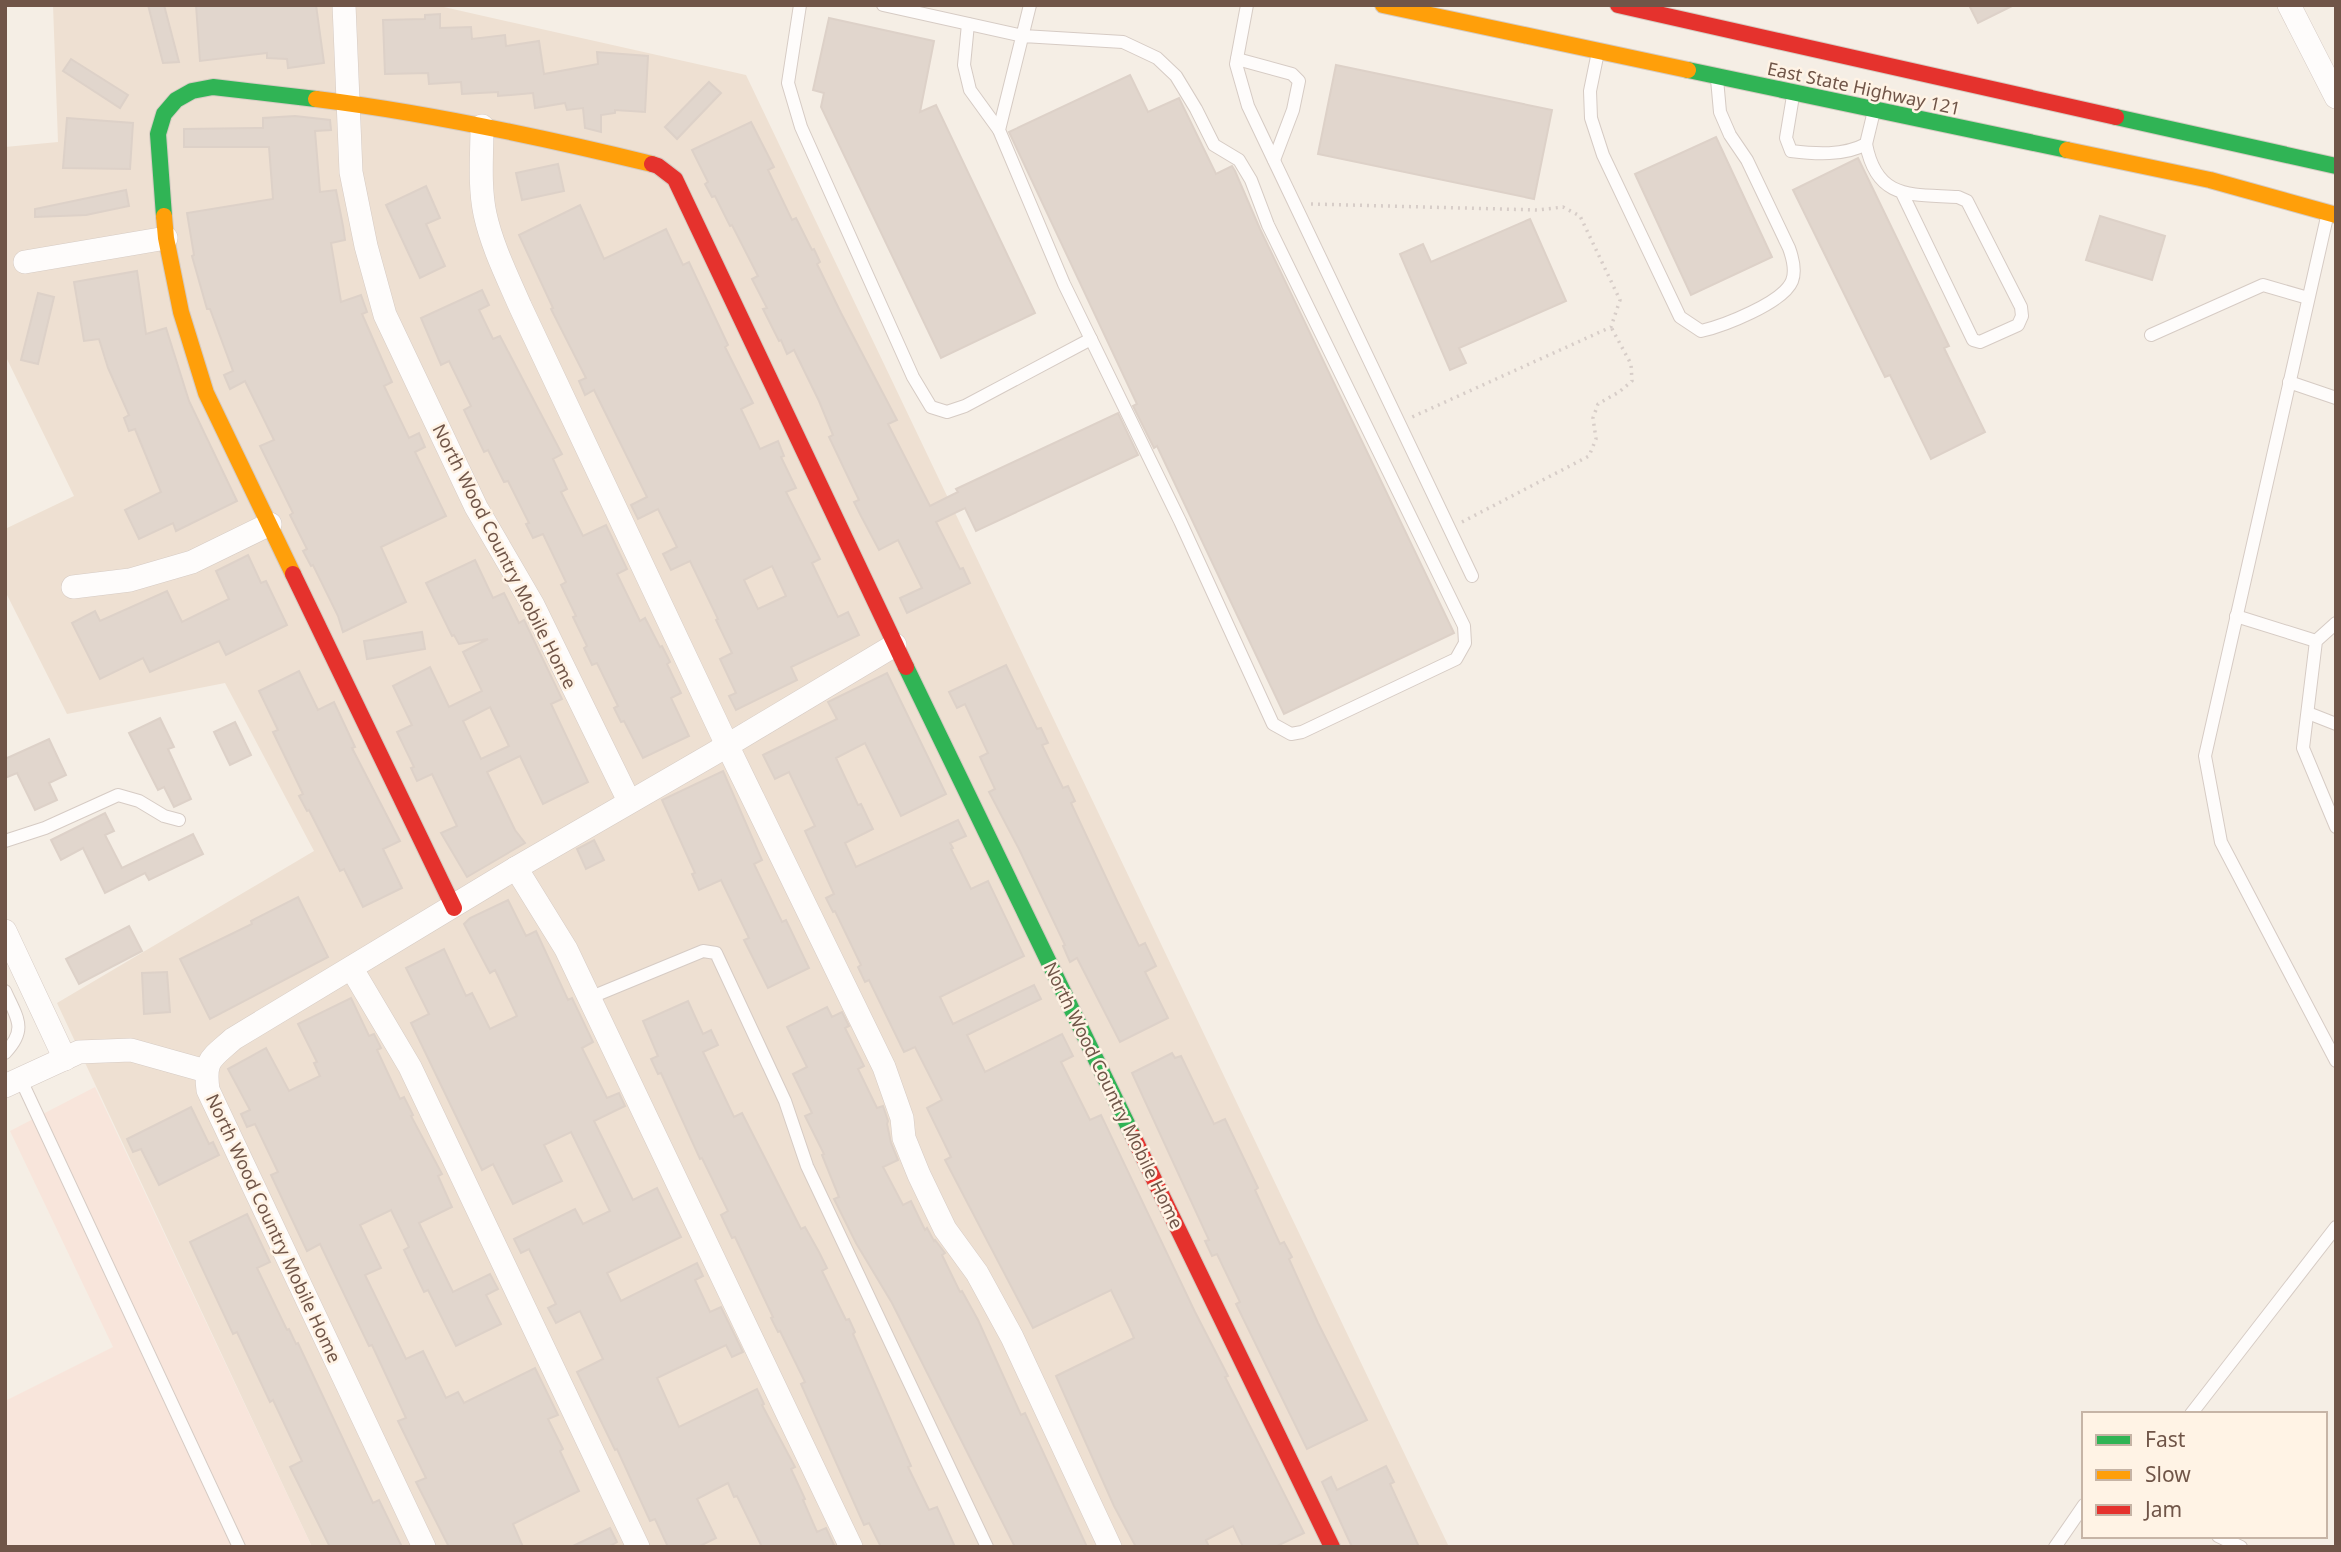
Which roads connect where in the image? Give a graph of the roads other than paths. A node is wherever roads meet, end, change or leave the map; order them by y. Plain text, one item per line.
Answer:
1 (344, 5) edge
2 (800, 5) edge
3 (883, 5) edge
4 (1030, 5) edge
5 (1247, 5) edge
6 (1382, 5) edge
7 (1618, 5) edge
8 (2288, 5) edge
9 (968, 24) junction
10 (1023, 36) junction
11 (1598, 51) junction
12 (1237, 59) junction
13 (1717, 76) junction
14 (1794, 93) junction
15 (2336, 97) edge
16 (350, 104) junction
17 (1875, 109) junction
18 (482, 126) junction
19 (999, 131) junction
20 (1866, 145) junction
21 (1274, 160) junction
22 (2336, 166) edge
23 (1902, 193) junction
24 (2332, 210) edge
25 (166, 238) junction
26 (25, 262) dead end
27 (2308, 298) junction
28 (2151, 335) dead end
29 (1091, 339) junction
30 (2289, 382) junction
31 (2336, 398) edge
32 (270, 524) junction
33 (1472, 576) dead end
34 (73, 587) dead end
35 (2236, 616) junction
36 (2336, 623) edge
37 (2316, 641) junction
38 (895, 645) junction
39 (2308, 713) junction
40 (2336, 724) edge
41 (727, 745) junction
42 (629, 801) junction
43 (179, 820) dead end
44 (2336, 827) edge
45 (5, 841) edge
46 (516, 868) junction
47 (454, 908) junction
48 (5, 932) edge
49 (352, 969) junction
50 (5, 991) edge
51 (589, 998) junction
52 (5, 1053) edge
53 (65, 1059) junction
54 (2336, 1061) edge
55 (206, 1071) junction
56 (10, 1081) edge
57 (2336, 1227) edge
58 (2193, 1412) edge
59 (2082, 1509) edge
60 (2222, 1538) edge
61 (239, 1547) edge
62 (424, 1547) edge
63 (638, 1547) edge
64 (850, 1547) edge
65 (987, 1547) edge
66 (1110, 1547) edge
67 (1332, 1547) edge
68 (2055, 1547) edge
69 (2241, 1547) edge

1 - 16 street
2 - 29 lane
3 - 9 lane
4 - 10 lane
5 - 12 lane
6 - 11 street, East State Highway 121
7 - 22 street, East State Highway 121
8 - 15 street
9 - 10 lane
9 - 19 lane
10 - 19 lane
10 - 29 lane
11 - 13 street, East State Highway 121
11 - 13 lane
12 - 21 lane
12 - 21 lane
13 - 14 street, East State Highway 121
14 - 17 street, East State Highway 121
14 - 20 lane
16 - 18 street, North Wood Country Mobile Home
16 - 25 street, North Wood Country Mobile Home
16 - 42 street, North Wood Country Mobile Home
17 - 20 lane
17 - 24 street, East State Highway 121
18 - 38 street, North Wood Country Mobile Home
18 - 41 street
19 - 29 lane
20 - 23 lane
21 - 33 lane
23 - 23 lane
24 - 27 lane
25 - 26 street
25 - 32 street, North Wood Country Mobile Home
27 - 28 lane
27 - 30 lane
30 - 31 lane
30 - 35 lane
32 - 34 street
32 - 47 street, North Wood Country Mobile Home
35 - 37 lane
35 - 54 lane
36 - 37 lane
37 - 39 lane
38 - 41 street, North Wood Country Mobile Home
38 - 67 street, North Wood Country Mobile Home
39 - 40 lane
39 - 44 lane
41 - 42 street, North Wood Country Mobile Home
41 - 66 street
42 - 46 street, North Wood Country Mobile Home
43 - 45 lane
46 - 47 street, North Wood Country Mobile Home
46 - 51 street
47 - 49 street, North Wood Country Mobile Home
48 - 53 street
49 - 55 street, North Wood Country Mobile Home
49 - 63 street
50 - 52 lane
51 - 64 street
51 - 65 lane
53 - 55 street
53 - 56 street
55 - 62 street, North Wood Country Mobile Home
56 - 61 lane
57 - 58 lane
59 - 68 lane
60 - 69 lane

